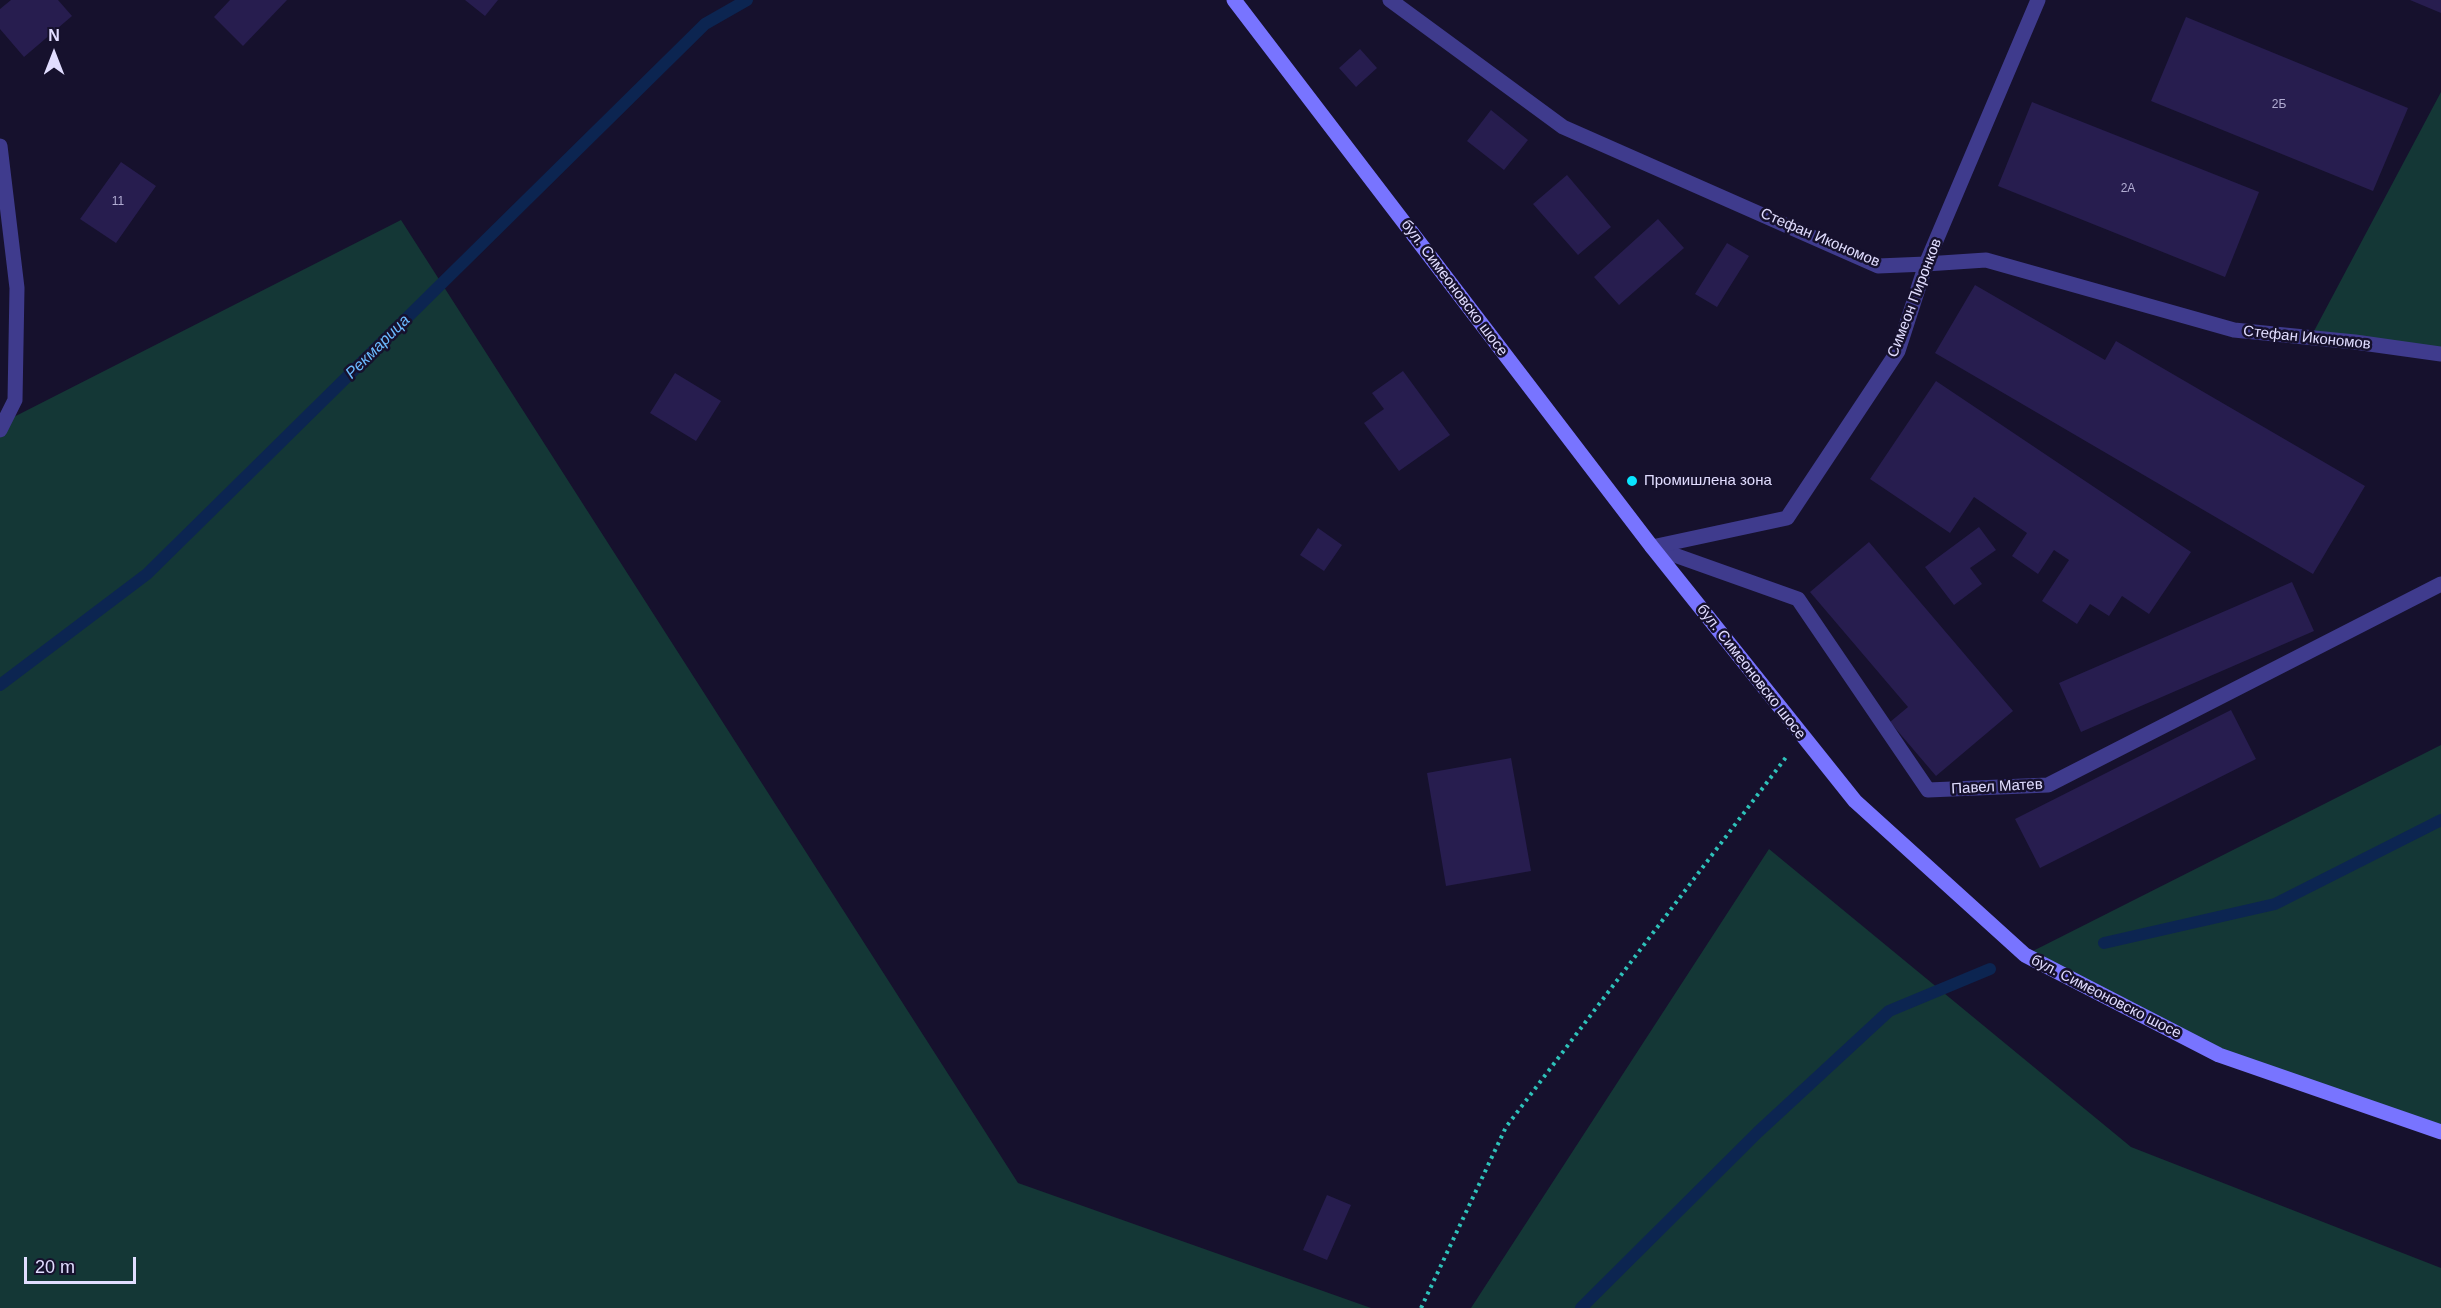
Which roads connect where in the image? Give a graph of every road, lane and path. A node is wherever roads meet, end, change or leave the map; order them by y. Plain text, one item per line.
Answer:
1 (1234, 0) edge
2 (1390, 0) edge
3 (2038, 0) edge
4 (0, 146) edge
5 (1926, 264) junction
6 (2441, 354) edge
7 (0, 429) edge
8 (1652, 546) junction
9 (2441, 584) edge
10 (1802, 736) junction
11 (2441, 1132) edge
12 (1421, 1308) edge

1 - 8 street, бул. Симеоновско шосе
2 - 5 street, Стефан Икономов
3 - 5 street, Симеон Пиронков
4 - 7 street
5 - 6 street, Стефан Икономов
5 - 8 street, Симеон Пиронков
8 - 9 street, Павел Матев
8 - 10 street, бул. Симеоновско шосе
10 - 11 street, бул. Симеоновско шосе
10 - 12 path

